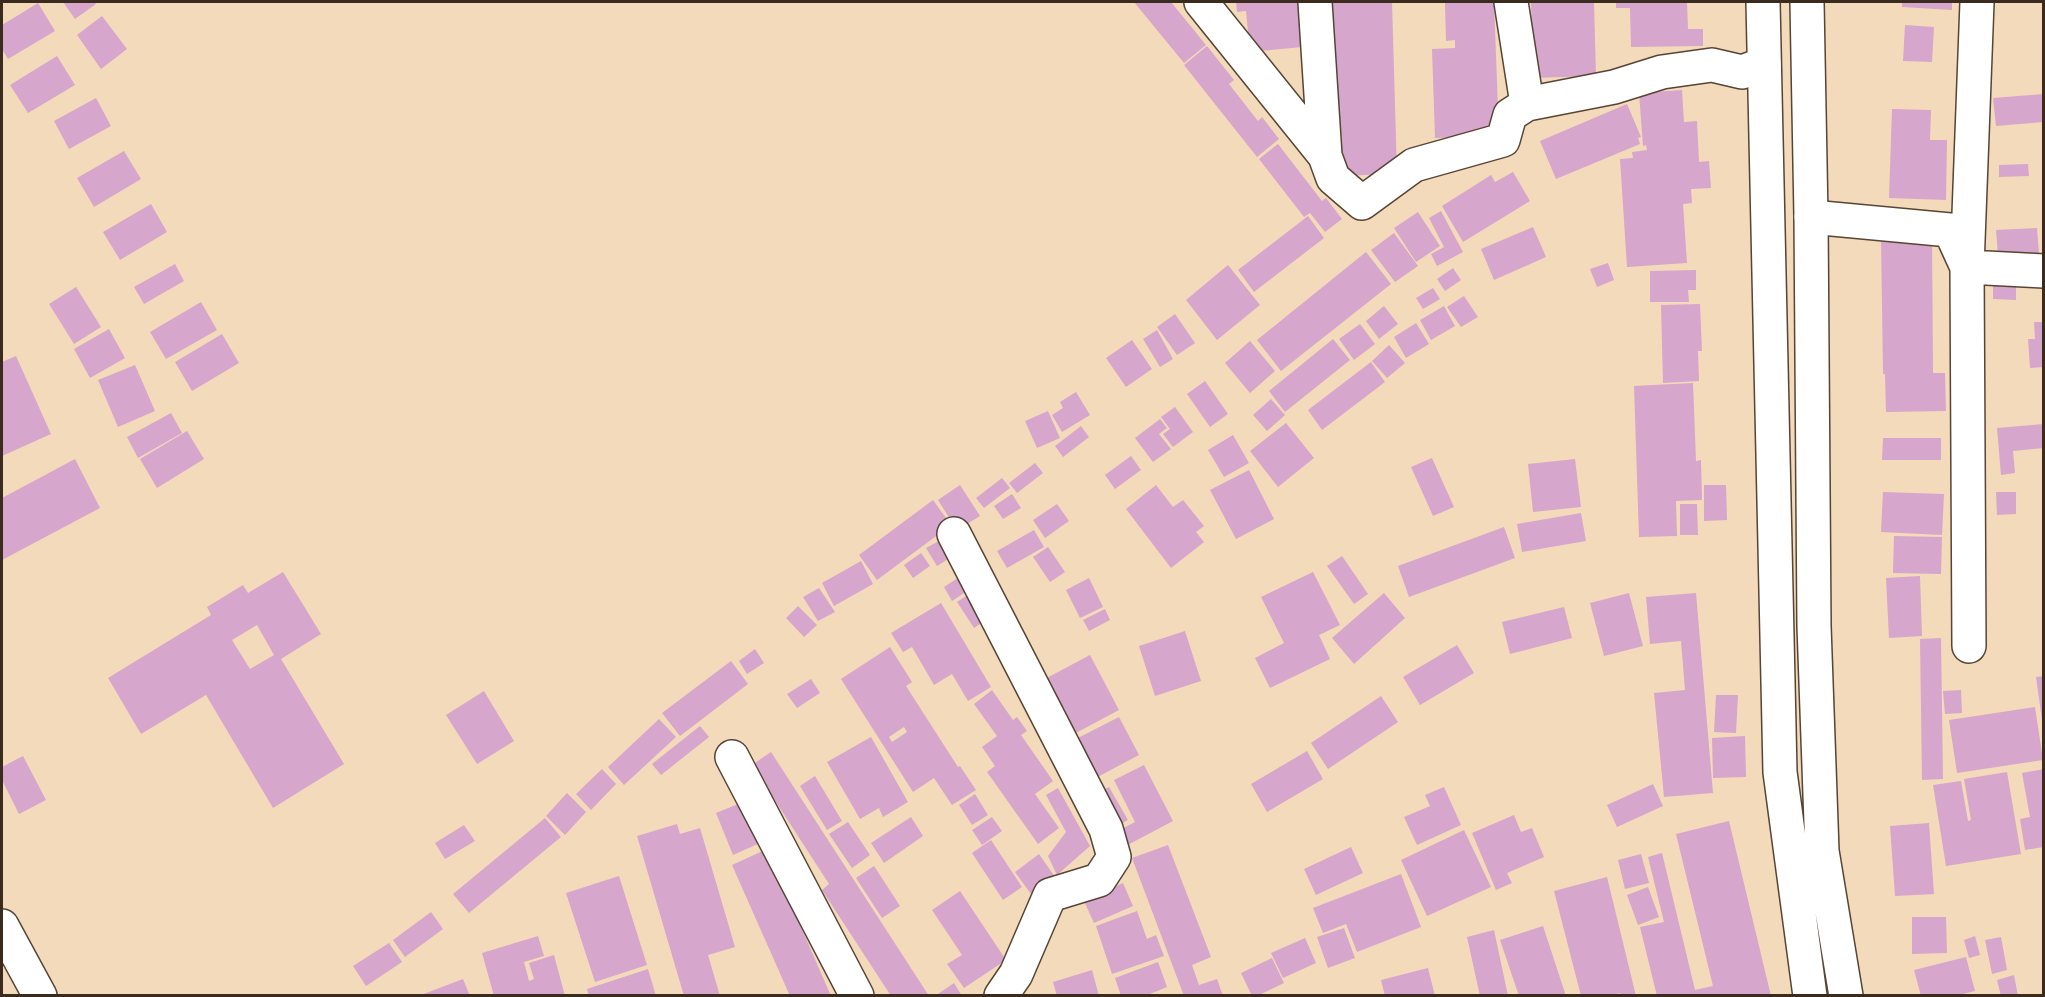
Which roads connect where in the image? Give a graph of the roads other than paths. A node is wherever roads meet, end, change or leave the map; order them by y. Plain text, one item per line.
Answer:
1 (1201, 2) edge
2 (1233, 2) edge
3 (1315, 2) edge
4 (1511, 2) edge
5 (1763, 2) edge
6 (1807, 2) edge
7 (1977, 2) edge
8 (1238, 46) junction
9 (1764, 64) junction
10 (1527, 104) junction
11 (1324, 156) junction
12 (1811, 217) junction
13 (1967, 267) junction
14 (2043, 271) edge
15 (954, 534) dead end
16 (1969, 646) dead end
17 (732, 757) dead end
18 (2, 926) edge
19 (40, 996) edge
20 (856, 996) edge
21 (1001, 996) edge
22 (1810, 996) edge
23 (1846, 996) edge

1 - 8 street
2 - 8 street
3 - 11 street
4 - 10 street
5 - 9 street
6 - 12 street
7 - 13 street
8 - 11 street
9 - 10 street
9 - 22 street
10 - 11 street
12 - 13 street
12 - 23 street
13 - 14 street
13 - 16 street
15 - 21 street
17 - 20 street
18 - 19 street

